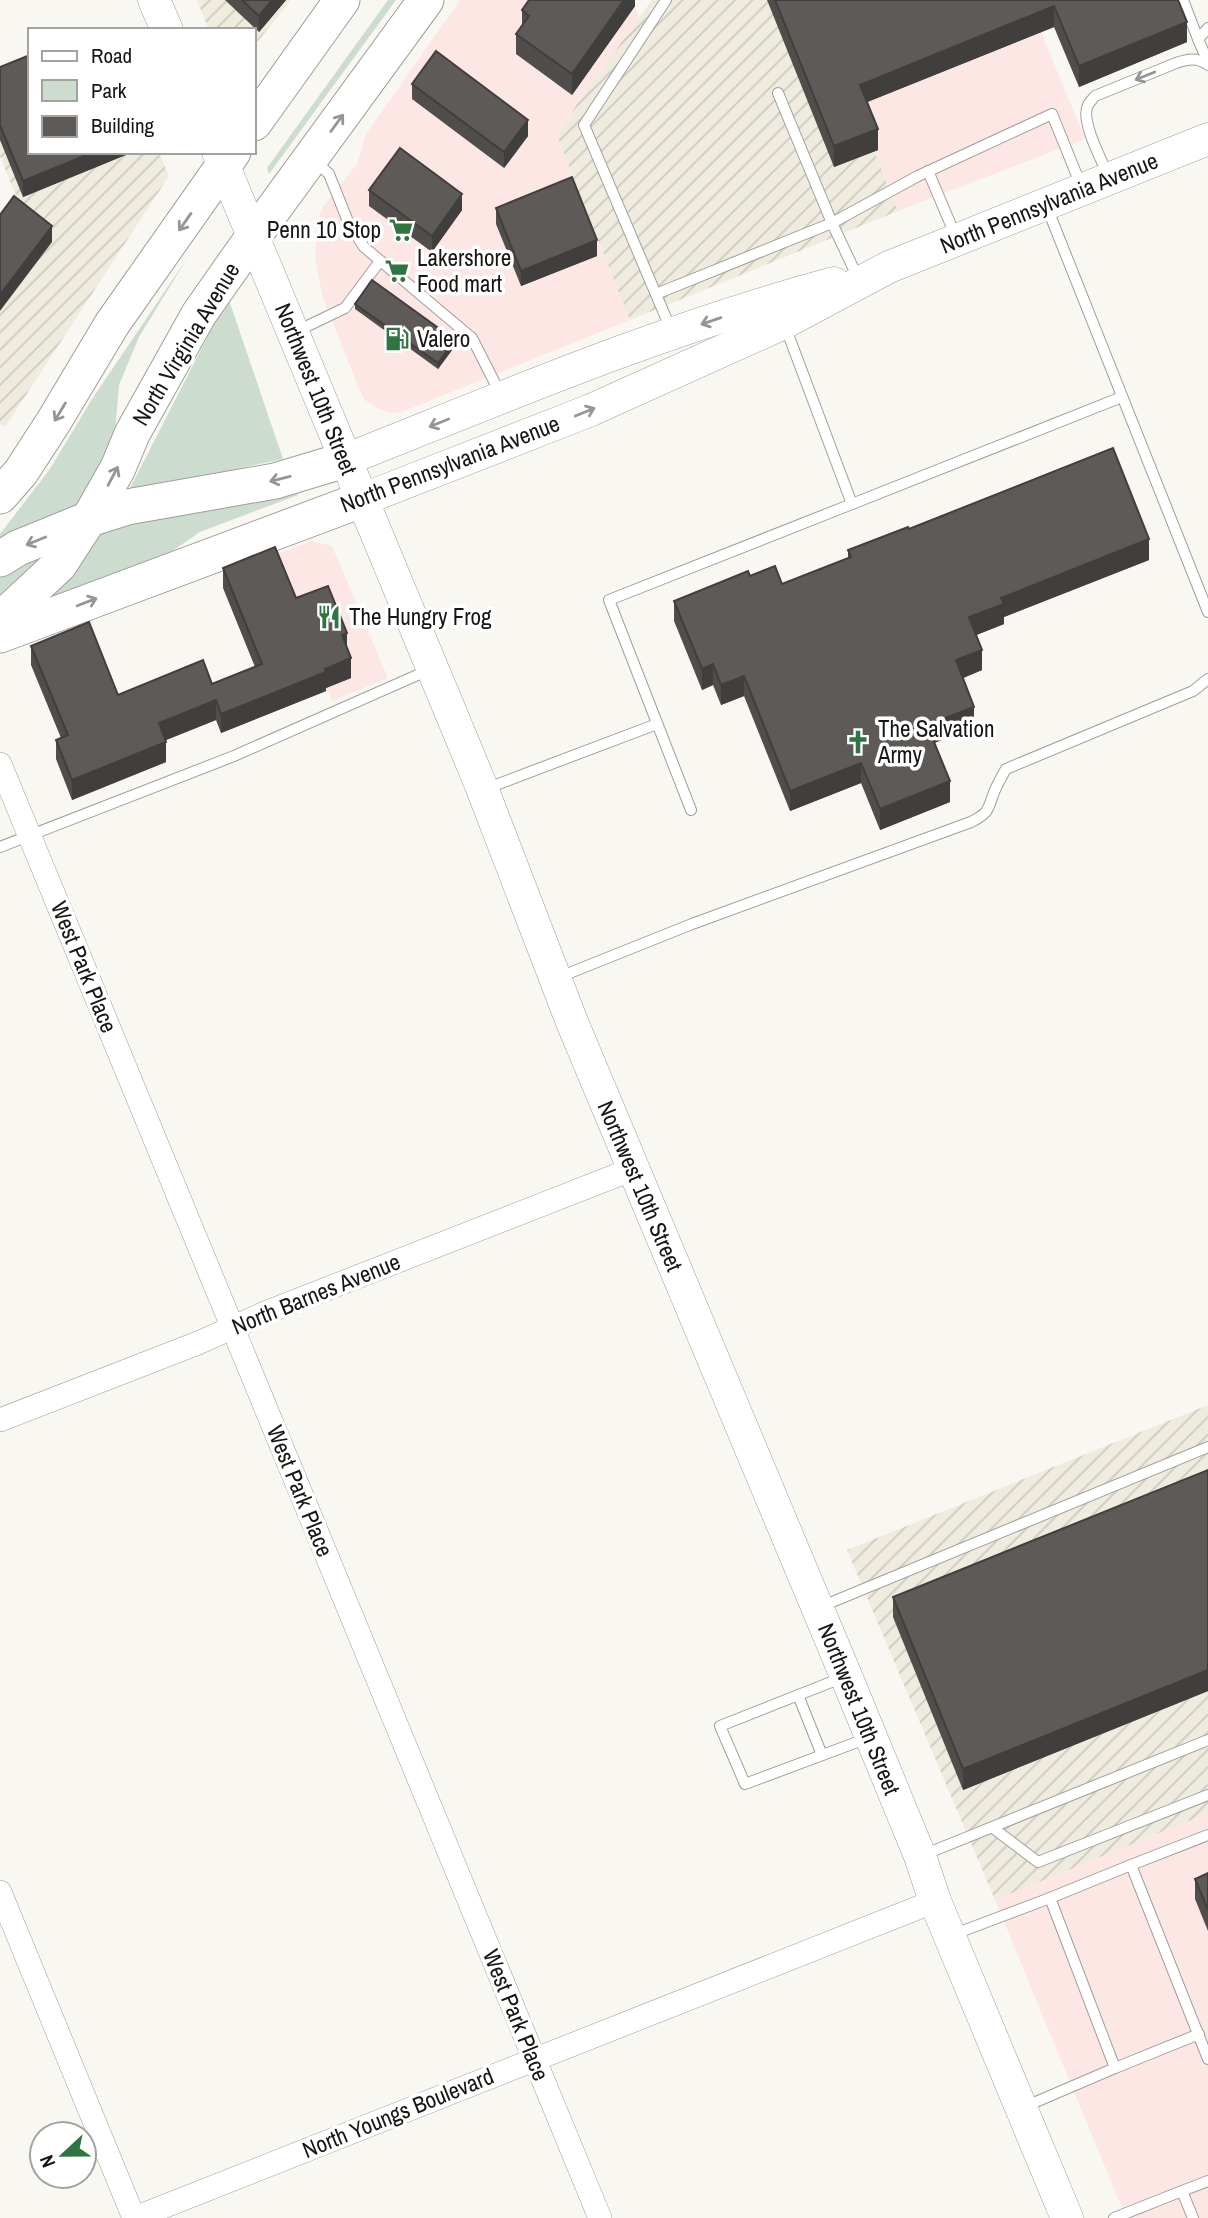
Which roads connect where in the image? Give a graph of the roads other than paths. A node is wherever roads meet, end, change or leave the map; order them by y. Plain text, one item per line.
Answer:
1 (154, 0) edge
2 (342, 0) edge
3 (426, 0) edge
4 (666, 0) edge
5 (1183, 0) edge
6 (166, 28) edge
7 (1208, 28) edge
8 (1199, 39) junction
9 (1208, 63) edge
10 (778, 93) dead end
11 (256, 120) edge
12 (1208, 139) edge
13 (225, 157) edge
14 (311, 158) junction
15 (928, 171) junction
16 (1096, 184) junction
17 (1046, 204) junction
18 (832, 223) junction
19 (253, 237) junction
20 (957, 240) junction
21 (380, 261) junction
22 (889, 267) junction
23 (857, 276) junction
24 (656, 294) junction
25 (784, 323) junction
26 (292, 333) junction
27 (673, 334) junction
28 (502, 397) junction
29 (1122, 397) junction
30 (345, 460) junction
31 (0, 496) edge
32 (361, 500) junction
33 (852, 503) junction
34 (89, 519) junction
35 (0, 559) edge
36 (1208, 612) edge
37 (1, 631) edge
38 (432, 668) junction
39 (1208, 679) edge
40 (657, 724) junction
41 (0, 764) edge
42 (482, 790) junction
43 (691, 810) dead end
44 (30, 835) junction
45 (0, 847) edge
46 (555, 979) junction
47 (633, 1169) junction
48 (233, 1328) junction
49 (0, 1420) edge
50 (1208, 1447) edge
51 (817, 1608) junction
52 (846, 1676) junction
53 (798, 1695) junction
54 (870, 1737) junction
55 (1208, 1740) edge
56 (822, 1755) junction
57 (1208, 1795) edge
58 (993, 1828) junction
59 (1208, 1835) edge
60 (920, 1856) junction
61 (1131, 1865) junction
62 (0, 1892) edge
63 (1050, 1898) junction
64 (935, 1901) junction
65 (950, 1936) junction
66 (1199, 2034) junction
67 (534, 2058) junction
68 (1208, 2059) edge
69 (1115, 2068) junction
70 (1021, 2108) junction
71 (1208, 2181) edge
72 (1182, 2192) junction
73 (134, 2218) edge
74 (600, 2218) edge
75 (1066, 2218) edge
76 (1114, 2218) edge
77 (1193, 2218) edge

1 - 6 main road
2 - 11 main road
14 -> 3 main road, North Virginia Avenue
4 - 24 lane
5 - 8 lane
7 - 8 lane
8 - 9 lane
9 -> 16 lane
10 - 18 lane
12 - 16 main road, North Pennsylvania Avenue
13 - 19 main road, Northwest 10th Street
13 -> 31 main road
14 - 19 main road, North Virginia Avenue
14 - 21 lane
15 - 16 lane
15 - 18 lane
15 - 20 lane
16 - 17 main road, North Pennsylvania Avenue
17 - 20 main road, North Pennsylvania Avenue
17 - 29 lane
18 - 23 lane
18 - 24 lane
19 - 26 main road, Northwest 10th Street
34 -> 19 main road, North Virginia Avenue
20 - 22 main road, North Pennsylvania Avenue
21 - 26 lane
21 - 28 lane
22 - 23 main road, North Pennsylvania Avenue
22 - 25 main road, North Pennsylvania Avenue
23 -> 27 main road, North Pennsylvania Avenue
24 - 27 lane
32 -> 25 main road, North Pennsylvania Avenue
25 - 33 lane
26 - 30 main road, Northwest 10th Street
27 - 28 main road, North Pennsylvania Avenue
28 -> 30 main road, North Pennsylvania Avenue
29 - 33 lane
29 - 36 lane
30 - 32 main road, Northwest 10th Street
30 -> 34 main road, North Pennsylvania Avenue
37 -> 32 main road, North Pennsylvania Avenue
32 - 38 main road, Northwest 10th Street
33 - 40 lane
34 -> 35 main road, North Pennsylvania Avenue
34 - 37 main road, North Virginia Avenue
38 - 42 main road, Northwest 10th Street
38 - 44 lane
39 - 46 lane
40 - 42 lane
40 - 43 lane
41 - 44 street, West Park Place
42 - 46 main road, Northwest 10th Street
44 - 45 lane
44 - 48 street, West Park Place
46 - 47 main road, Northwest 10th Street
47 - 48 street, North Barnes Avenue
47 - 51 main road, Northwest 10th Street
48 - 49 street, North Barnes Avenue
48 - 67 street, West Park Place
50 - 51 lane
51 - 52 main road, Northwest 10th Street
52 - 53 lane
52 - 54 main road, Northwest 10th Street
53 - 56 lane
53 - 56 lane
54 - 56 lane
54 - 60 main road, Northwest 10th Street
55 - 58 lane
57 - 58 lane
58 - 60 lane
59 - 61 lane
60 - 64 main road, Northwest 10th Street
61 - 63 lane
61 - 66 lane
62 - 73 street
63 - 65 lane
63 - 69 lane
64 - 65 main road, Northwest 10th Street
64 - 67 street, North Youngs Boulevard
65 - 70 main road, Northwest 10th Street
66 - 68 lane
66 - 69 lane
67 - 73 street, North Youngs Boulevard
67 - 74 street, West Park Place
69 - 70 lane
70 - 75 main road, Northwest 10th Street
71 - 72 lane
72 - 76 lane
72 - 77 lane

